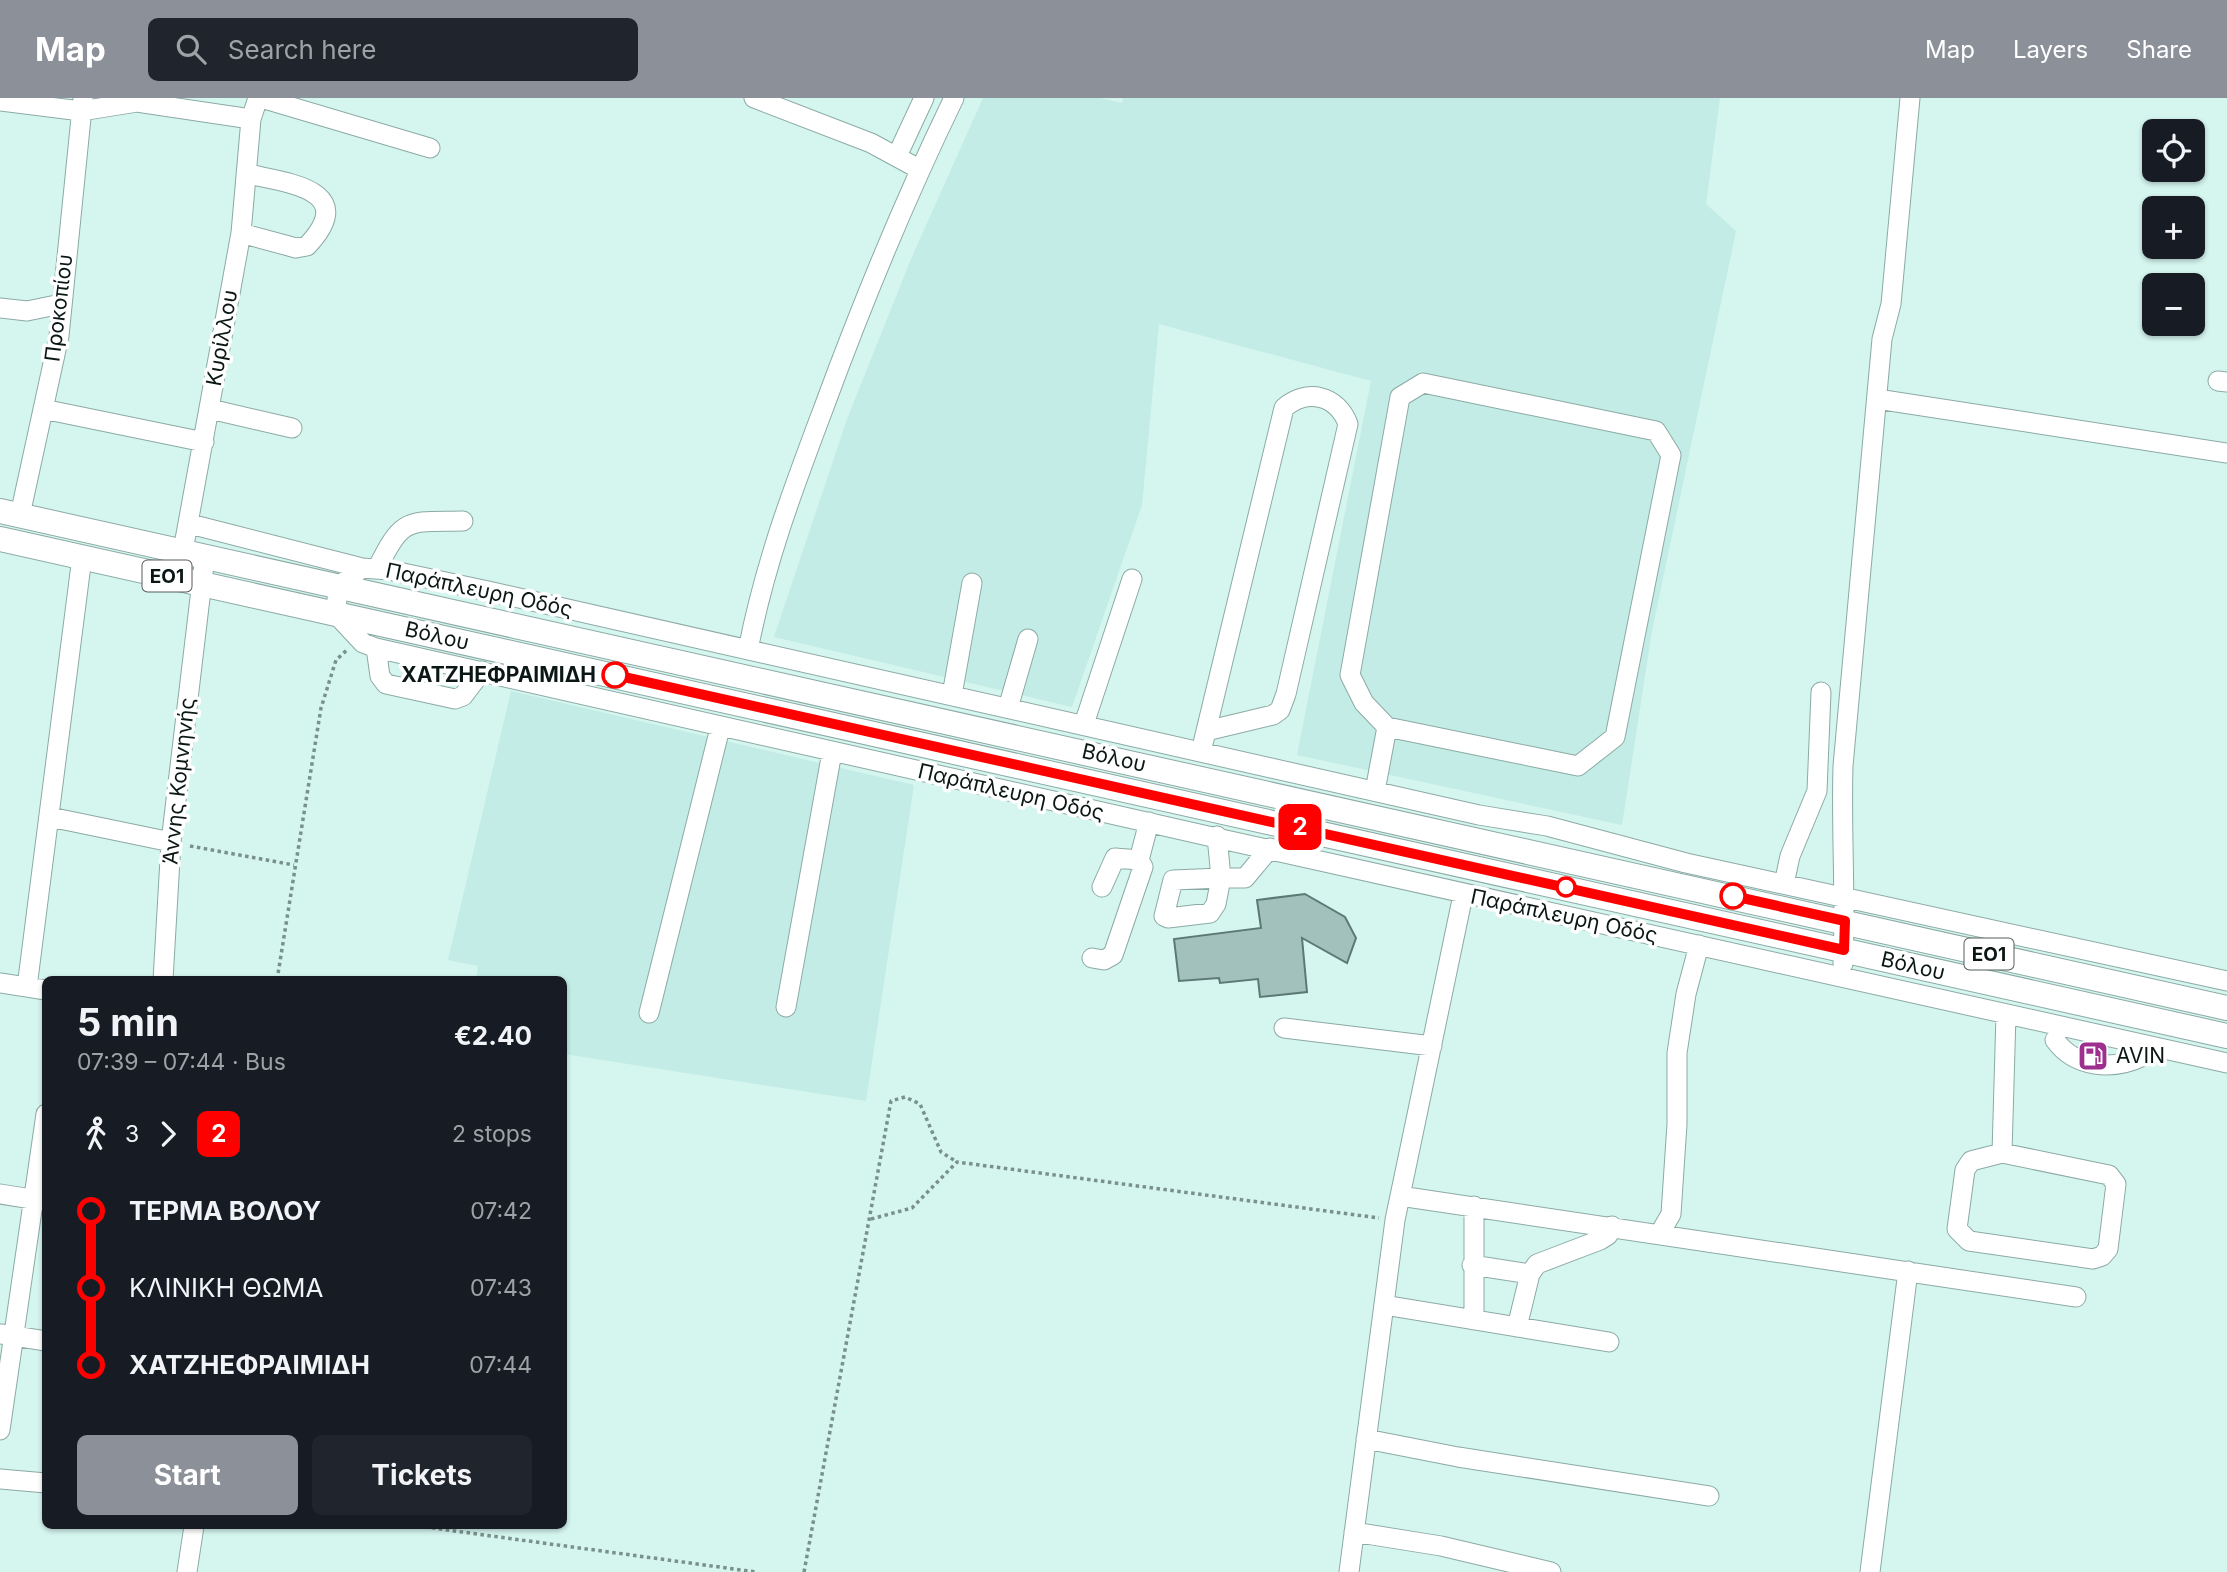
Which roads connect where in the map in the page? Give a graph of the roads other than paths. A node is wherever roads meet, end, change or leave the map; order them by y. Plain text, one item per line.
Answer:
1 (259, 98) edge
2 (754, 98) edge
3 (924, 98) edge
4 (954, 98) edge
5 (1910, 98) edge
6 (0, 101) edge
7 (82, 104) edge
8 (251, 119) junction
9 (430, 148) dead end
10 (897, 156) junction
11 (919, 169) junction
12 (248, 174) junction
13 (241, 233) junction
14 (61, 304) junction
15 (0, 308) edge
16 (1877, 399) junction
17 (210, 409) junction
18 (43, 410) junction
19 (292, 428) dead end
20 (204, 442) junction
21 (2227, 453) edge
22 (10, 513) edge
23 (463, 521) dead end
24 (190, 523) junction
25 (0, 539) edge
26 (195, 554) junction
27 (82, 557) junction
28 (370, 569) junction
29 (1132, 579) dead end
30 (190, 581) junction
31 (972, 583) dead end
32 (339, 586) junction
33 (335, 613) junction
34 (1028, 639) dead end
35 (370, 645) junction
36 (748, 650) junction
37 (482, 671) junction
38 (1821, 692) dead end
39 (952, 695) junction
40 (1008, 708) junction
41 (1084, 724) junction
42 (1387, 727) junction
43 (720, 728) junction
44 (1214, 730) junction
45 (832, 752) junction
46 (1201, 752) junction
47 (1245, 762) junction
48 (1375, 791) junction
49 (50, 817) junction
50 (1149, 822) junction
51 (1217, 836) junction
52 (171, 842) junction
53 (1270, 848) junction
54 (1139, 860) junction
55 (1784, 884) junction
56 (1102, 887) dead end
57 (1462, 895) junction
58 (1846, 909) junction
59 (1699, 945) junction
60 (1844, 950) junction
61 (1092, 958) dead end
62 (163, 976) edge
63 (1842, 977) junction
64 (2227, 981) edge
65 (0, 983) edge
66 (36, 989) edge
67 (786, 1007) dead end
68 (2227, 1008) edge
69 (649, 1013) dead end
70 (2006, 1014) junction
71 (2168, 1023) junction
72 (1283, 1028) dead end
73 (2227, 1036) edge
74 (2055, 1040) dead end
75 (1432, 1046) junction
76 (2152, 1052) junction
77 (2227, 1063) edge
78 (2002, 1153) junction
79 (42, 1172) edge
80 (0, 1194) edge
81 (1400, 1196) junction
82 (40, 1201) edge
83 (1474, 1206) junction
84 (1612, 1226) junction
85 (1660, 1233) junction
86 (1472, 1265) junction
87 (1908, 1271) junction
88 (1530, 1275) junction
89 (2076, 1297) dead end
90 (1384, 1305) junction
91 (1474, 1320) junction
92 (1517, 1327) junction
93 (7, 1335) edge
94 (42, 1340) edge
95 (1609, 1342) dead end
96 (0, 1430) edge
97 (1366, 1439) junction
98 (0, 1479) edge
99 (42, 1483) edge
100 (1709, 1496) dead end
101 (194, 1529) edge
102 (1354, 1532) junction
103 (187, 1572) edge
104 (1349, 1572) edge
105 (1551, 1572) edge
106 (1870, 1572) edge

1 - 8 street, Κυρίλλου
1 - 9 street
2 - 10 street
3 - 10 street
4 - 11 street
5 - 16 street
6 - 7 street
7 - 8 street
7 - 14 street, Προκοπίου
8 - 12 street, Κυρίλλου
10 - 11 street
11 - 36 street
12 - 13 street, Κυρίλλου
12 - 13 street
13 - 17 street, Κυρίλλου
14 - 15 street
14 - 18 street, Προκοπίου
16 - 21 street
16 - 58 street
17 - 19 street
17 - 20 street, Κυρίλλου
18 - 20 street
18 - 22 street, Προκοπίου
20 - 24 street, Κυρίλλου
22 - 26 main road, Βόλου / ΕΟ1
23 - 28 street
24 - 26 street, Κυρίλλου
24 - 28 street
25 - 27 main road, Βόλου / ΕΟ1
26 - 30 street, Κυρίλλου
26 - 32 main road, Βόλου / ΕΟ1
27 - 30 main road, Βόλου / ΕΟ1
27 - 49 street
28 - 32 street, Παράπλευρη Οδός
28 - 36 street, Παράπλευρη Οδός
29 - 41 street
30 - 33 main road, Βόλου / ΕΟ1
30 - 52 street, Άννης Κομνηνής
31 - 39 street
32 - 33 street
32 - 58 main road, Βόλου / ΕΟ1
33 - 35 street
33 - 60 main road, Βόλου / ΕΟ1
34 - 40 street
35 - 37 street, Παράπλευρη Οδός
35 - 37 street
36 - 39 street, Παράπλευρη Οδός
37 - 43 street, Παράπλευρη Οδός
38 - 55 street
39 - 40 street, Παράπλευρη Οδός
40 - 41 street, Παράπλευρη Οδός
41 - 46 street, Παράπλευρη Οδός
42 - 42 street
42 - 48 street
43 - 45 street, Παράπλευρη Οδός
43 - 69 street
44 - 44 street
44 - 46 street
44 - 47 street
45 - 50 street, Παράπλευρη Οδός
45 - 67 street
46 - 47 street, Παράπλευρη Οδός
47 - 48 street, Παράπλευρη Οδός
48 - 55 street, Παράπλευρη Οδός
49 - 52 street
49 - 66 street
50 - 51 street, Παράπλευρη Οδός
50 - 54 street
51 - 53 street, Παράπλευρη Οδός
51 - 53 street
52 - 62 street, Άννης Κομνηνής
53 - 57 street, Παράπλευρη Οδός
54 - 56 street
54 - 61 street
55 - 58 street, Παράπλευρη Οδός
57 - 59 street, Παράπλευρη Οδός
57 - 75 street
58 - 60 street
58 - 64 street, Παράπλευρη Οδός
58 - 68 main road, Βόλου / ΕΟ1
59 - 63 street, Παράπλευρη Οδός
59 - 85 street
60 - 63 street
60 - 71 main road, Βόλου / ΕΟ1
63 - 70 street, Παράπλευρη Οδός
65 - 66 street
70 - 76 street, Παράπλευρη Οδός
70 - 78 street
71 - 73 main road, Βόλου / ΕΟ1
71 - 76 street
72 - 75 street
74 - 76 street
75 - 81 street
76 - 77 street, Παράπλευρη Οδός
78 - 78 street
79 - 82 street
80 - 82 street
81 - 83 street
81 - 90 street
82 - 93 street
83 - 84 street
83 - 86 street
84 - 85 street
84 - 88 street
85 - 87 street
86 - 88 street
86 - 91 street
87 - 89 street
87 - 106 street
88 - 92 street
90 - 91 street
90 - 97 street
91 - 92 street
92 - 95 street
93 - 94 street
93 - 96 street
97 - 100 street
97 - 102 street
98 - 99 street
101 - 103 street
102 - 104 street
102 - 105 street

